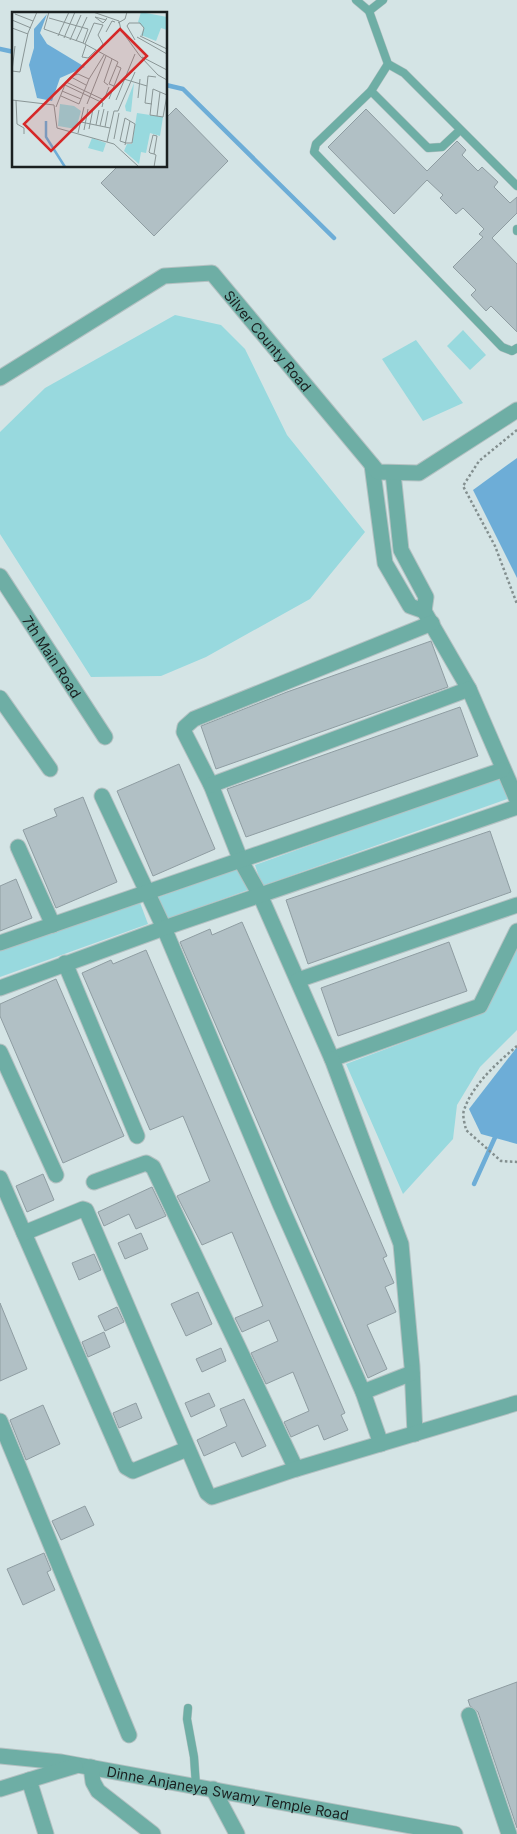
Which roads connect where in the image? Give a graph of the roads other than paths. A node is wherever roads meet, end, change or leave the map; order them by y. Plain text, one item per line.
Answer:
1 (356, 0) edge
2 (383, 0) edge
3 (369, 11) junction
4 (388, 64) junction
5 (371, 91) junction
6 (459, 131) junction
7 (517, 186) edge
8 (517, 348) edge
9 (0, 378) edge
10 (517, 410) edge
11 (372, 465) junction
12 (393, 473) junction
13 (0, 576) edge
14 (428, 617) junction
15 (469, 689) junction
16 (0, 698) edge
17 (105, 737) dead end
18 (50, 769) dead end
19 (502, 770) junction
20 (211, 785) junction
21 (102, 796) dead end
22 (517, 800) edge
23 (517, 806) edge
24 (18, 847) dead end
25 (242, 861) junction
26 (146, 893) junction
27 (260, 895) junction
28 (517, 905) edge
29 (53, 925) junction
30 (164, 928) junction
31 (517, 931) edge
32 (0, 943) edge
33 (65, 964) junction
34 (298, 980) junction
35 (0, 988) edge
36 (0, 1052) edge
37 (332, 1059) junction
38 (136, 1136) dead end
39 (56, 1175) dead end
40 (0, 1178) edge
41 (94, 1182) dead end
42 (24, 1233) junction
43 (412, 1373) junction
44 (363, 1392) junction
45 (517, 1403) edge
46 (0, 1421) edge
47 (415, 1434) junction
48 (381, 1444) junction
49 (187, 1449) junction
50 (296, 1469) junction
51 (188, 1708) dead end
52 (469, 1715) dead end
53 (129, 1734) dead end
54 (0, 1756) edge
55 (85, 1766) junction
56 (29, 1780) junction
57 (196, 1786) junction
58 (213, 1789) junction
59 (0, 1790) edge
60 (46, 1834) edge
61 (153, 1834) edge
62 (237, 1834) edge
63 (455, 1834) edge
64 (509, 1834) edge

1 - 3 lane
2 - 3 lane
3 - 4 lane
4 - 5 lane
4 - 6 lane
5 - 6 lane
5 - 8 lane
6 - 7 lane
9 - 11 street, Silver County Road
10 - 12 street, Silver County Road
11 - 12 street, Silver County Road
11 - 14 street
12 - 14 street
13 - 17 street, 7th Main Road
14 - 15 street
14 - 20 street
15 - 19 street
15 - 20 street
16 - 18 street
19 - 22 street
19 - 25 street
20 - 25 street
21 - 26 street
23 - 27 street
24 - 29 street
25 - 26 street
25 - 27 street
26 - 29 street
26 - 30 street
27 - 30 street
27 - 34 street
28 - 34 street
29 - 32 street
30 - 33 street
30 - 44 street
31 - 37 street
33 - 35 street
33 - 38 street
34 - 37 street
36 - 39 street
37 - 43 street
40 - 42 street
41 - 50 street
42 - 49 street
42 - 49 street
43 - 44 street
43 - 47 street
44 - 48 street
45 - 47 street
46 - 53 street
47 - 48 street
48 - 50 street
49 - 50 street
51 - 57 lane
52 - 64 street
54 - 55 street, Dinne Anjaneya Swamy Temple Road
55 - 56 street
55 - 57 street, Dinne Anjaneya Swamy Temple Road
55 - 61 street
56 - 59 street
56 - 60 street
57 - 58 street, Dinne Anjaneya Swamy Temple Road
58 - 62 street
58 - 63 street, Dinne Anjaneya Swamy Temple Road

